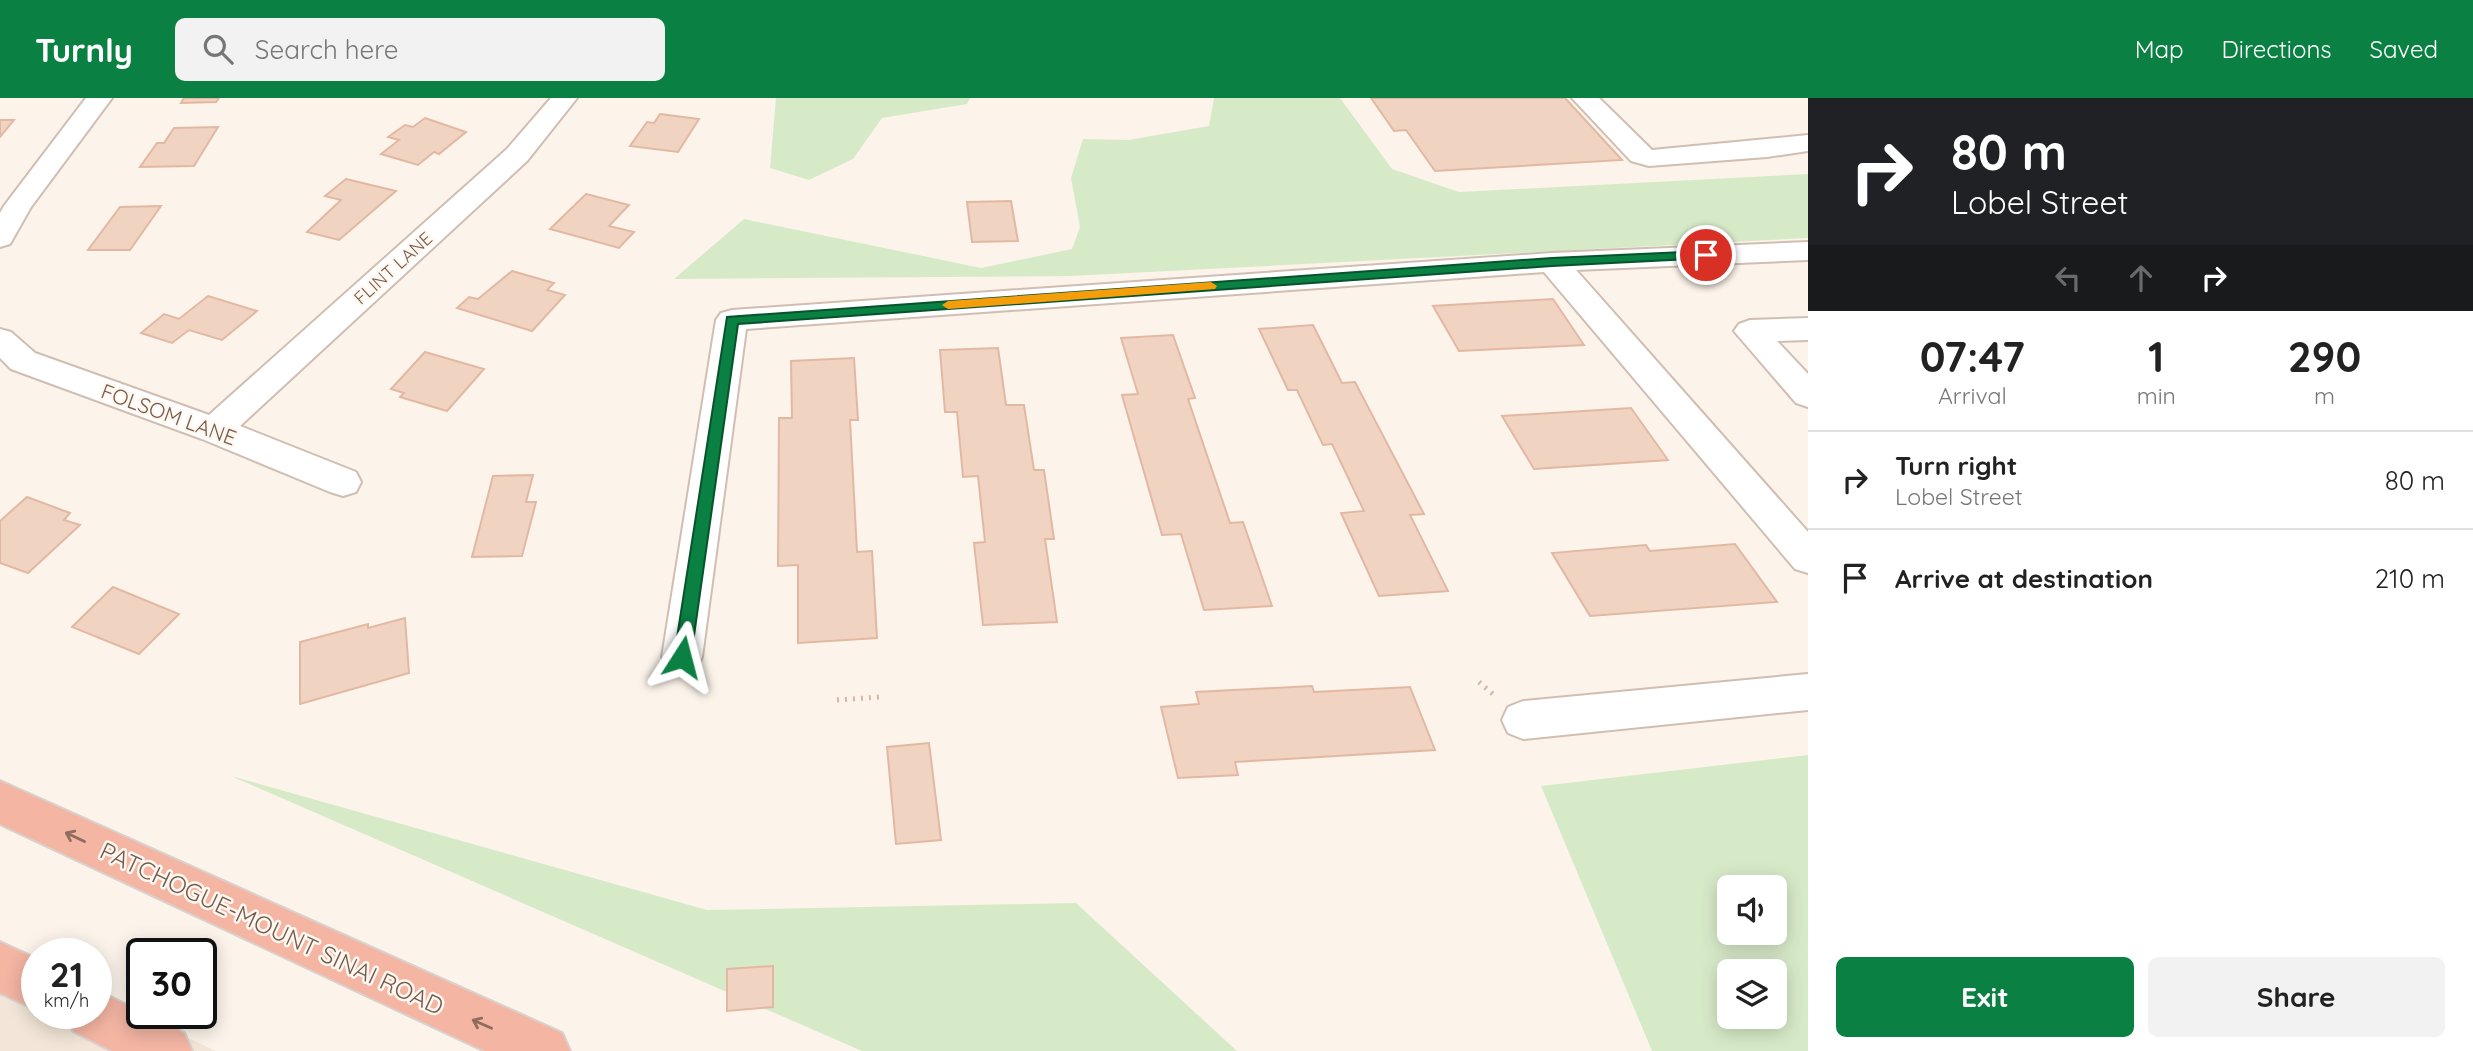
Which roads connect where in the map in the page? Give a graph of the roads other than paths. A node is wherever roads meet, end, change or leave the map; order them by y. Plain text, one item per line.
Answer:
1 (99, 98) edge
2 (564, 98) edge
3 (1585, 98) edge
4 (1808, 144) edge
5 (0, 238) edge
6 (1808, 251) edge
7 (1552, 262) junction
8 (1808, 329) edge
9 (0, 340) edge
10 (1808, 395) edge
11 (214, 429) junction
12 (343, 482) dead end
13 (1808, 558) edge
14 (682, 657) dead end
15 (1808, 692) edge
16 (1523, 720) dead end
17 (0, 802) edge
18 (0, 967) edge
19 (21, 977) edge
20 (112, 1023) edge
21 (166, 1051) edge
22 (544, 1051) edge

1 - 5 street
2 - 11 street, FLINT LANE
3 - 4 street
6 - 7 street
7 - 13 street
7 - 14 street
8 - 10 street
9 - 11 street, FOLSOM LANE
11 - 12 street, FOLSOM LANE
15 - 16 street
22 -> 17 highway, PATCHOGUE-MOUNT SINAI ROAD
18 - 19 highway
20 - 21 highway

